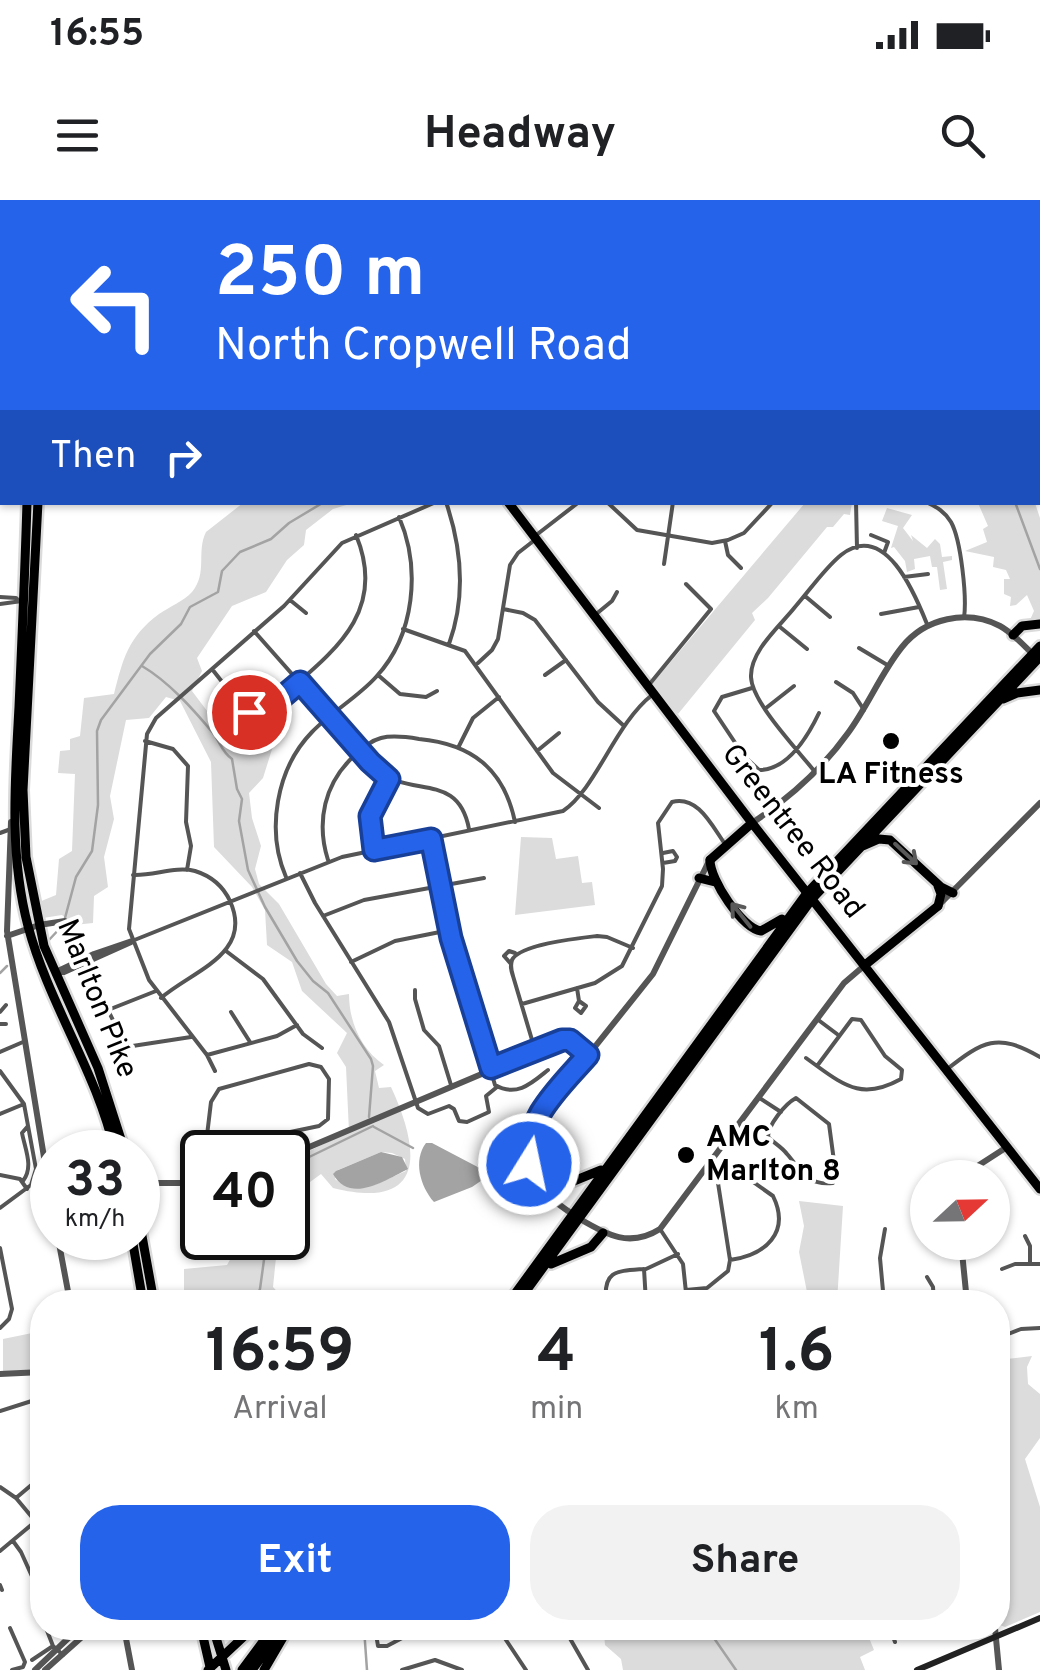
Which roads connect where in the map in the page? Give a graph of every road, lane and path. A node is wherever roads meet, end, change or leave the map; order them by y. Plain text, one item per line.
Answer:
1 (28, 505) edge
2 (38, 505) edge
3 (429, 505) edge
4 (447, 505) edge
5 (510, 505) edge
6 (575, 505) edge
7 (610, 505) edge
8 (673, 505) edge
9 (770, 505) edge
10 (856, 505) edge
11 (931, 505) edge
12 (399, 517) junction
13 (356, 535) junction
14 (872, 535) dead end
15 (670, 536) junction
16 (535, 538) junction
17 (726, 541) junction
18 (857, 548) junction
19 (884, 553) junction
20 (664, 564) dead end
21 (741, 568) dead end
22 (928, 574) dead end
23 (904, 578) junction
24 (686, 584) dead end
25 (618, 592) dead end
26 (805, 596) junction
27 (0, 600) edge
28 (290, 600) junction
29 (25, 601) junction
30 (919, 607) junction
31 (503, 609) junction
32 (306, 613) dead end
33 (882, 614) dead end
34 (595, 615) junction
35 (830, 617) dead end
36 (964, 618) junction
37 (1040, 624) edge
38 (928, 626) junction
39 (780, 627) junction
40 (403, 629) junction
41 (254, 631) junction
42 (1012, 635) junction
43 (449, 644) junction
44 (859, 648) dead end
45 (807, 649) dead end
46 (1038, 655) edge
47 (566, 660) junction
48 (476, 665) junction
49 (889, 666) junction
50 (212, 668) junction
51 (378, 675) junction
52 (545, 675) dead end
53 (300, 682) junction
54 (836, 682) dead end
55 (794, 686) dead end
56 (753, 688) junction
57 (650, 690) junction
58 (1040, 690) edge
59 (437, 691) dead end
60 (499, 697) junction
61 (993, 706) junction
62 (766, 708) junction
63 (864, 710) junction
64 (819, 713) dead end
65 (330, 716) junction
66 (18, 720) junction
67 (624, 726) junction
68 (559, 732) dead end
69 (26, 738) junction
70 (145, 741) junction
71 (459, 746) junction
72 (797, 749) junction
73 (360, 751) junction
74 (537, 751) junction
75 (814, 772) junction
76 (389, 779) junction
77 (682, 791) dead end
78 (580, 794) junction
79 (681, 800) junction
80 (14, 801) junction
81 (1040, 803) edge
82 (599, 808) dead end
83 (515, 822) junction
84 (752, 823) junction
85 (10, 829) junction
86 (470, 831) junction
87 (0, 836) edge
88 (431, 839) junction
89 (10, 844) junction
90 (726, 844) junction
91 (374, 850) junction
92 (661, 853) junction
93 (853, 854) junction
94 (710, 860) junction
95 (329, 861) junction
96 (663, 863) junction
97 (187, 870) junction
98 (300, 873) junction
99 (133, 875) junction
100 (287, 878) junction
101 (484, 878) dead end
102 (699, 878) junction
103 (716, 882) junction
104 (937, 884) junction
105 (4, 886) edge
106 (441, 886) junction
107 (953, 893) junction
108 (810, 896) junction
109 (230, 902) junction
110 (938, 906) junction
111 (792, 912) junction
112 (322, 916) junction
113 (34, 926) junction
114 (450, 930) junction
115 (7, 936) junction
116 (132, 941) junction
117 (633, 948) junction
118 (226, 951) junction
119 (84, 961) junction
120 (352, 962) junction
121 (865, 965) junction
122 (55, 973) junction
123 (577, 988) junction
124 (415, 990) dead end
125 (156, 991) junction
126 (161, 998) junction
127 (580, 1002) dead end
128 (522, 1004) junction
129 (6, 1005) dead end
130 (0, 1012) edge
131 (231, 1012) dead end
132 (817, 1019) junction
133 (297, 1026) junction
134 (839, 1035) junction
135 (191, 1037) junction
136 (24, 1042) junction
137 (252, 1044) junction
138 (322, 1048) dead end
139 (535, 1050) junction
140 (0, 1052) edge
141 (207, 1055) junction
142 (588, 1055) junction
143 (1040, 1057) edge
144 (806, 1058) dead end
145 (818, 1066) junction
146 (491, 1068) junction
147 (548, 1070) dead end
148 (946, 1070) junction
149 (214, 1071) dead end
150 (1, 1075) edge
151 (451, 1084) junction
152 (497, 1087) junction
153 (758, 1097) junction
154 (415, 1100) junction
155 (24, 1104) junction
156 (781, 1112) junction
157 (0, 1114) edge
158 (28, 1126) junction
159 (40, 1130) edge
160 (109, 1130) edge
161 (118, 1130) edge
162 (208, 1130) edge
163 (296, 1130) edge
164 (310, 1145) edge
165 (1007, 1147) junction
166 (987, 1160) edge
167 (710, 1162) junction
168 (608, 1166) junction
169 (722, 1174) junction
170 (0, 1175) edge
171 (22, 1181) junction
172 (27, 1188) junction
173 (1040, 1189) edge
174 (547, 1198) junction
175 (0, 1207) edge
176 (576, 1216) junction
177 (660, 1229) junction
178 (885, 1230) dead end
179 (604, 1233) junction
180 (1025, 1236) dead end
181 (0, 1248) edge
182 (678, 1254) junction
183 (62, 1260) edge
184 (136, 1260) edge
185 (146, 1260) edge
186 (730, 1260) junction
187 (963, 1260) edge
188 (1030, 1264) junction
189 (1040, 1264) edge
190 (644, 1269) junction
191 (1002, 1269) dead end
192 (927, 1277) dead end
193 (535, 1280) junction
194 (68, 1290) edge
195 (141, 1290) edge
196 (152, 1290) edge
197 (517, 1290) edge
198 (527, 1290) edge
199 (605, 1290) edge
200 (645, 1290) edge
201 (686, 1290) joint
202 (883, 1290) edge
203 (934, 1290) edge
204 (966, 1290) edge
205 (0, 1328) edge
206 (1040, 1328) edge
207 (1010, 1333) edge
208 (30, 1373) edge
209 (0, 1374) edge
210 (30, 1401) edge
211 (0, 1410) edge
212 (30, 1486) edge
213 (0, 1487) edge
214 (16, 1498) junction
215 (30, 1511) edge
216 (30, 1528) edge
217 (13, 1541) junction
218 (0, 1551) edge
219 (30, 1571) edge
220 (1040, 1618) edge
221 (10, 1628) dead end
222 (1010, 1628) edge
223 (52, 1640) edge
224 (69, 1640) edge
225 (74, 1640) edge
226 (126, 1640) edge
227 (204, 1640) edge
228 (218, 1640) edge
229 (240, 1640) edge
230 (264, 1640) edge
231 (276, 1640) edge
232 (280, 1640) edge
233 (377, 1640) edge
234 (399, 1640) edge
235 (506, 1640) edge
236 (573, 1640) edge
237 (979, 1640) edge
238 (997, 1640) edge
239 (58, 1651) junction
240 (222, 1657) junction
241 (32, 1660) dead end
242 (210, 1669) edge
243 (12, 1670) edge
244 (35, 1670) edge
245 (45, 1670) edge
246 (132, 1670) edge
247 (226, 1670) edge
248 (242, 1670) edge
249 (252, 1670) edge
250 (264, 1670) edge
251 (402, 1670) edge
252 (462, 1670) edge
253 (526, 1670) edge
254 (588, 1670) edge
255 (917, 1670) edge
256 (999, 1670) edge

1 - 29 main road, Marlton Pike
2 - 29 main road, Marlton Pike
3 - 12 street
4 - 43 street
5 - 16 main road, Greentree Road
6 - 16 street
7 - 15 street
8 - 15 street
9 - 17 street
10 - 18 street
11 - 36 street
12 - 13 street
12 - 40 street
13 - 28 street
13 - 53 street
14 - 19 street
15 - 17 street
15 - 20 street
16 - 31 street
16 - 34 main road, Greentree Road
17 - 21 street
18 - 19 street
18 - 26 street
19 - 23 street
22 - 23 street
23 - 30 street
24 - 57 street
25 - 34 street
26 - 35 street
26 - 39 street
27 - 29 street
28 - 32 street
28 - 41 street
29 - 66 main road, Marlton Pike
29 - 69 main road, Marlton Pike
30 - 33 street
30 - 38 street
31 - 47 street
31 - 48 street
34 - 57 main road, Greentree Road
36 - 38 street
36 - 42 street
37 - 42 main road
38 - 49 street
39 - 45 street
39 - 56 street
40 - 43 street
40 - 51 street
41 - 50 street
41 - 53 street
42 - 46 street
43 - 48 street
44 - 49 street
46 - 61 main road
46 - 108 main road
47 - 52 street
47 - 67 street
48 - 60 street
49 - 63 street
50 - 53 street
50 - 70 street
51 - 59 street
51 - 65 street
53 - 65 street
54 - 63 street
55 - 62 street
56 - 62 street
56 - 72 street
57 - 67 street
57 - 84 main road, Greentree Road
58 - 61 main road
60 - 71 street
60 - 74 street
61 - 93 main road
62 - 72 street
63 - 75 street
64 - 72 street
65 - 73 street
65 - 100 street
66 - 69 main road
66 - 80 main road, Marlton Pike
67 - 78 street
68 - 74 street
69 - 113 main road, Marlton Pike
70 - 97 street
70 - 99 street
71 - 73 street
71 - 83 street
72 - 75 street
73 - 76 street
73 - 95 street
74 - 78 street
75 - 84 street
76 - 86 street
76 - 91 street
77 - 79 street
78 - 82 street
78 - 83 street
79 - 90 street
79 - 92 street
80 - 85 street
80 - 113 main road, Marlton Pike
81 - 107 street
83 - 86 street
84 - 90 main road
84 - 108 main road, Greentree Road
85 - 87 street
85 - 89 street
86 - 88 street
87 - 89 street
88 - 91 street
88 - 106 street
89 - 105 street
90 - 94 main road
91 - 95 street
92 - 96 street
92 - 96 street
93 -> 104 main road
93 - 108 main road
94 - 102 street
94 - 103 main road
95 - 98 street
96 - 117 street
97 - 99 street
97 - 109 street
98 - 100 street
98 - 112 street
99 - 116 street
100 - 109 street
101 - 106 street
102 - 103 main road
102 - 142 street
111 -> 103 main road
104 - 107 main road
104 - 110 main road
105 - 115 street
106 - 112 street
106 - 114 street
107 - 110 street
108 - 111 main road
108 - 121 main road, Greentree Road
108 - 176 main road
109 - 116 street
109 - 118 street
110 - 121 main road
111 - 168 main road
112 - 120 street
113 - 115 street
113 - 119 street
113 - 122 main road, Marlton Pike
113 - 160 main road, Marlton Pike
114 - 120 street
114 - 146 street
115 - 136 street
116 - 119 street
116 - 125 street
117 - 123 street
117 - 128 street
118 - 126 street
118 - 133 street
119 - 122 street
120 - 154 street
121 - 132 street
121 - 148 main road, Greentree Road
122 - 161 main road, Marlton Pike
123 - 127 street
123 - 128 street
124 - 151 street
125 - 126 street
125 - 135 street
126 - 135 street
128 - 139 street
129 - 130 street
131 - 137 street
132 - 134 street
132 - 153 street
133 - 137 street
133 - 138 street
134 - 145 street
134 - 145 street
135 - 141 street
136 - 140 street
136 - 159 street
137 - 141 street
139 - 142 street
139 - 146 street
141 - 149 street
142 - 174 street
143 - 148 street
144 - 145 street
146 - 151 street
146 - 152 street
147 - 152 street
148 - 165 main road, Greentree Road
150 - 155 street
151 - 154 street
152 - 154 street
153 - 156 street
153 - 167 street
154 - 164 street
155 - 157 street
155 - 158 street
156 - 156 street
158 - 171 street
158 - 172 street
162 - 163 street
165 - 166 street
165 - 173 main road, Greentree Road
167 - 169 street
167 - 177 street
168 - 174 main road
168 - 176 main road
169 - 186 street
169 - 186 street
170 - 171 street
171 - 172 street
172 - 175 street
174 - 176 street
176 - 179 street
176 - 193 main road
176 - 197 main road
177 - 179 street
177 - 182 street
178 - 202 street
179 - 193 main road
180 - 188 street
181 - 205 street
182 - 190 street
182 - 201 street
183 - 194 street
184 - 195 main road
185 - 196 main road
186 - 201 street
187 - 204 street
188 - 189 street
188 - 191 street
190 - 199 street
190 - 200 street
192 - 203 street
193 - 198 main road
206 - 207 street
208 - 209 street
210 - 211 street
212 - 214 street
213 - 214 street
214 - 215 street
216 - 217 street
217 - 218 street
217 - 219 street
220 - 222 main road
221 - 243 street
223 - 239 street
224 - 239 street
225 - 239 street
226 - 246 street
227 - 242 main road
228 - 240 main road
229 - 240 main road
230 - 248 main road
231 - 249 main road
232 - 250 main road
233 - 234 street
235 - 253 street
236 - 254 street
237 - 255 main road
238 - 256 street
239 - 241 street
239 - 244 street
239 - 245 street
240 - 242 main road
240 - 247 main road
251 - 252 street

